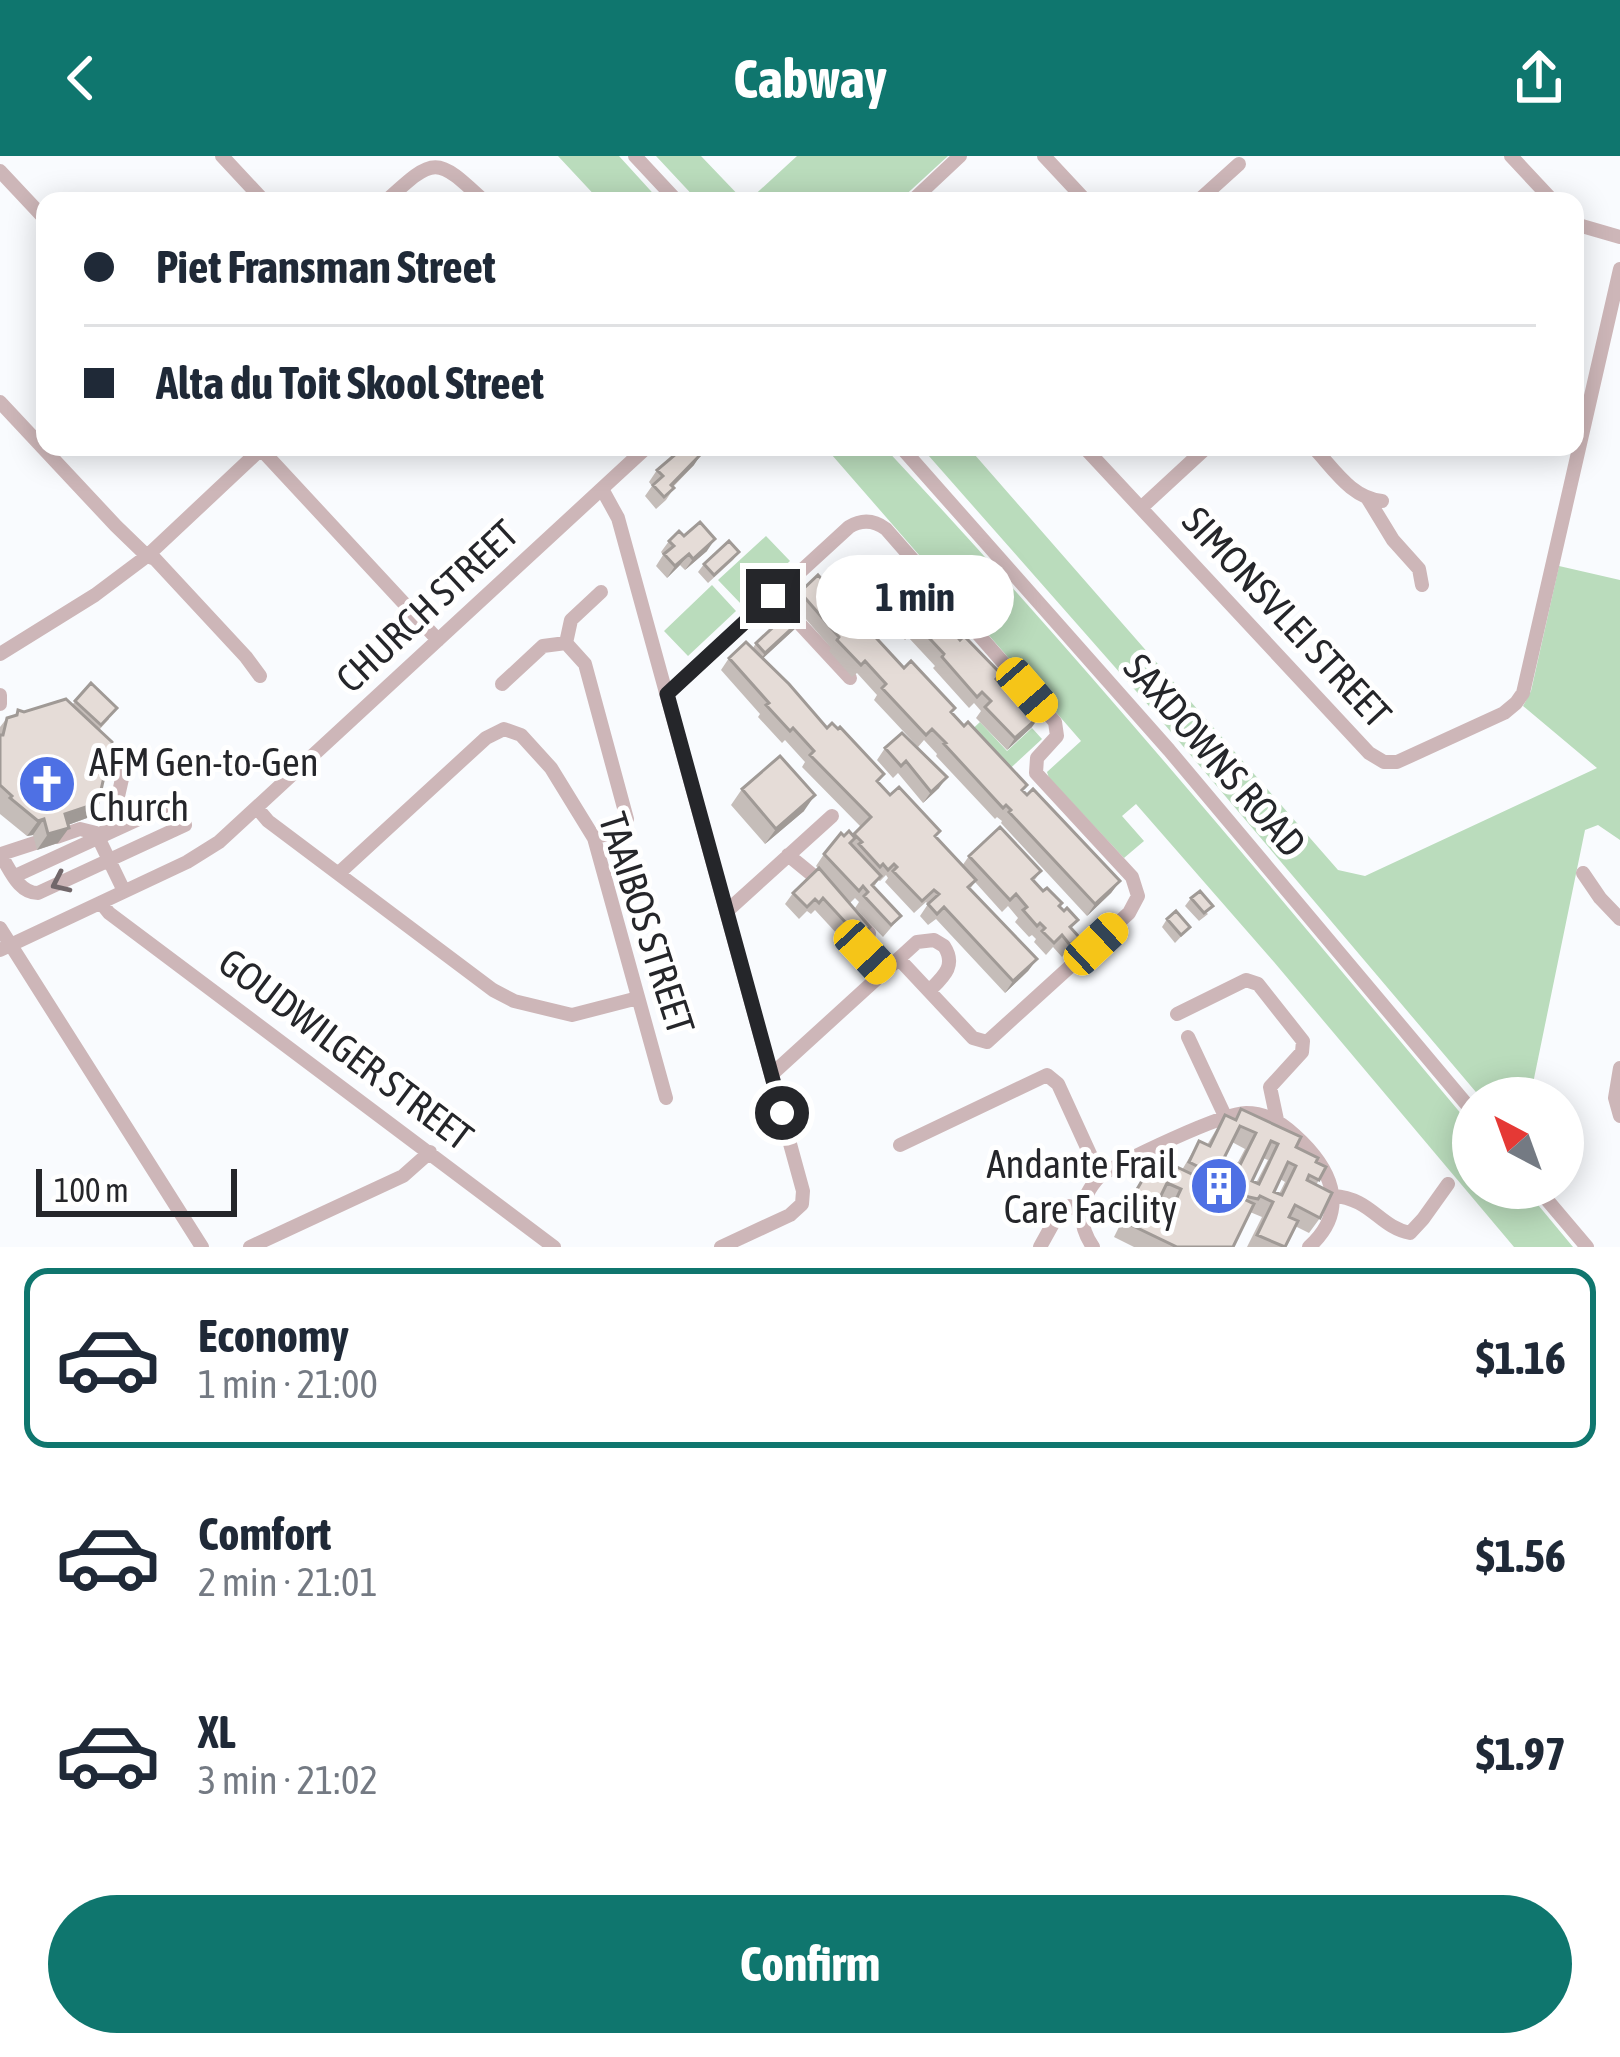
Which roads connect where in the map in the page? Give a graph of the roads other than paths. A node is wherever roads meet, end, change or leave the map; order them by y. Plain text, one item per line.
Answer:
1 (222, 156) edge
2 (635, 156) edge
3 (960, 156) edge
4 (1044, 156) edge
5 (1511, 156) edge
6 (1239, 164) dead end
7 (0, 171) edge
8 (256, 192) edge
9 (396, 192) edge
10 (476, 192) edge
11 (669, 192) edge
12 (922, 192) edge
13 (1078, 192) edge
14 (1208, 192) edge
15 (1544, 192) edge
16 (36, 209) edge
17 (1584, 227) edge
18 (1620, 237) edge
19 (1620, 269) edge
20 (1584, 401) edge
21 (0, 402) edge
22 (36, 440) edge
23 (51, 456) edge
24 (252, 456) edge
25 (267, 456) edge
26 (637, 456) edge
27 (909, 456) edge
28 (1092, 456) edge
29 (1197, 456) edge
30 (1321, 456) edge
31 (1572, 456) edge
32 (602, 489) junction
33 (1141, 508) junction
34 (147, 556) junction
35 (1422, 585) dead end
36 (601, 592) dead end
37 (773, 596) junction
38 (438, 640) junction
39 (566, 643) junction
40 (0, 655) edge
41 (260, 676) dead end
42 (850, 678) dead end
43 (502, 683) dead end
44 (667, 694) junction
45 (124, 770) dead end
46 (165, 807) dead end
47 (257, 808) junction
48 (832, 816) dead end
49 (185, 825) dead end
50 (57, 837) edge
51 (100, 837) junction
52 (594, 838) junction
53 (35, 843) dead end
54 (0, 854) edge
55 (788, 855) junction
56 (110, 860) junction
57 (338, 873) junction
58 (1583, 873) dead end
59 (15, 876) junction
60 (124, 891) junction
61 (101, 903) junction
62 (726, 912) junction
63 (1620, 919) edge
64 (0, 928) edge
65 (5, 948) edge
66 (899, 959) junction
67 (884, 972) junction
68 (928, 991) junction
69 (638, 998) junction
70 (1177, 1014) dead end
71 (1188, 1037) dead end
72 (1620, 1069) edge
73 (771, 1075) junction
74 (1452, 1087) edge
75 (666, 1098) dead end
76 (1225, 1116) junction
77 (1620, 1116) edge
78 (1277, 1120) junction
79 (900, 1145) dead end
80 (430, 1152) junction
81 (1100, 1176) junction
82 (1448, 1184) dead end
83 (1333, 1196) junction
84 (1555, 1209) edge
85 (1082, 1212) junction
86 (739, 1243) edge
87 (202, 1247) edge
88 (250, 1247) edge
89 (554, 1247) edge
90 (721, 1247) edge
91 (1040, 1247) edge
92 (1093, 1247) edge
93 (1309, 1247) edge
94 (1587, 1247) edge

1 - 8 street
2 - 11 street
3 - 12 street
4 - 13 street
5 - 15 street
6 - 14 street
7 - 16 street
9 - 10 street
17 - 18 street
19 - 20 street, SIMONSVLEI STREET
21 - 22 street
23 - 34 street
24 - 34 street
25 - 38 street
26 - 32 street, CHURCH STREET
27 - 74 street, SAXDOWNS ROAD
28 - 33 street, SIMONSVLEI STREET
29 - 33 street
30 - 35 street
31 - 33 street, SIMONSVLEI STREET
32 - 38 street, CHURCH STREET
32 - 44 street
34 - 40 street
34 - 41 street
36 - 39 street
37 - 42 street
37 - 44 street
37 - 68 street
38 - 47 street, CHURCH STREET
39 - 43 street
39 - 52 street
44 - 62 street
45 - 51 street
46 - 51 street
47 - 57 street
47 - 60 street, CHURCH STREET
48 - 55 street
49 - 56 street
50 - 51 street
51 - 56 street
51 - 59 street
52 - 57 street, TAAIBOS STREET
52 - 69 street, TAAIBOS STREET
53 - 54 street
54 - 59 street
55 - 62 street
55 - 67 street
56 -> 59 street
56 - 60 street
57 - 69 street
58 - 63 street
60 - 61 street, CHURCH STREET
61 - 65 street, CHURCH STREET
61 - 80 street, GOUDWILGER STREET
62 - 73 street
64 - 65 street
65 - 87 street
66 - 67 street
66 - 68 street
66 - 68 street
67 - 73 street
69 - 75 street, TAAIBOS STREET
70 - 78 street
71 - 76 street
72 - 77 street
73 - 86 street
76 - 78 street
76 - 81 street
78 - 83 street
79 - 81 street
80 - 88 street
80 - 89 street, GOUDWILGER STREET
81 - 85 street
82 - 83 street
83 - 93 street
84 - 94 street
85 - 91 street
85 - 92 street
86 - 90 street

